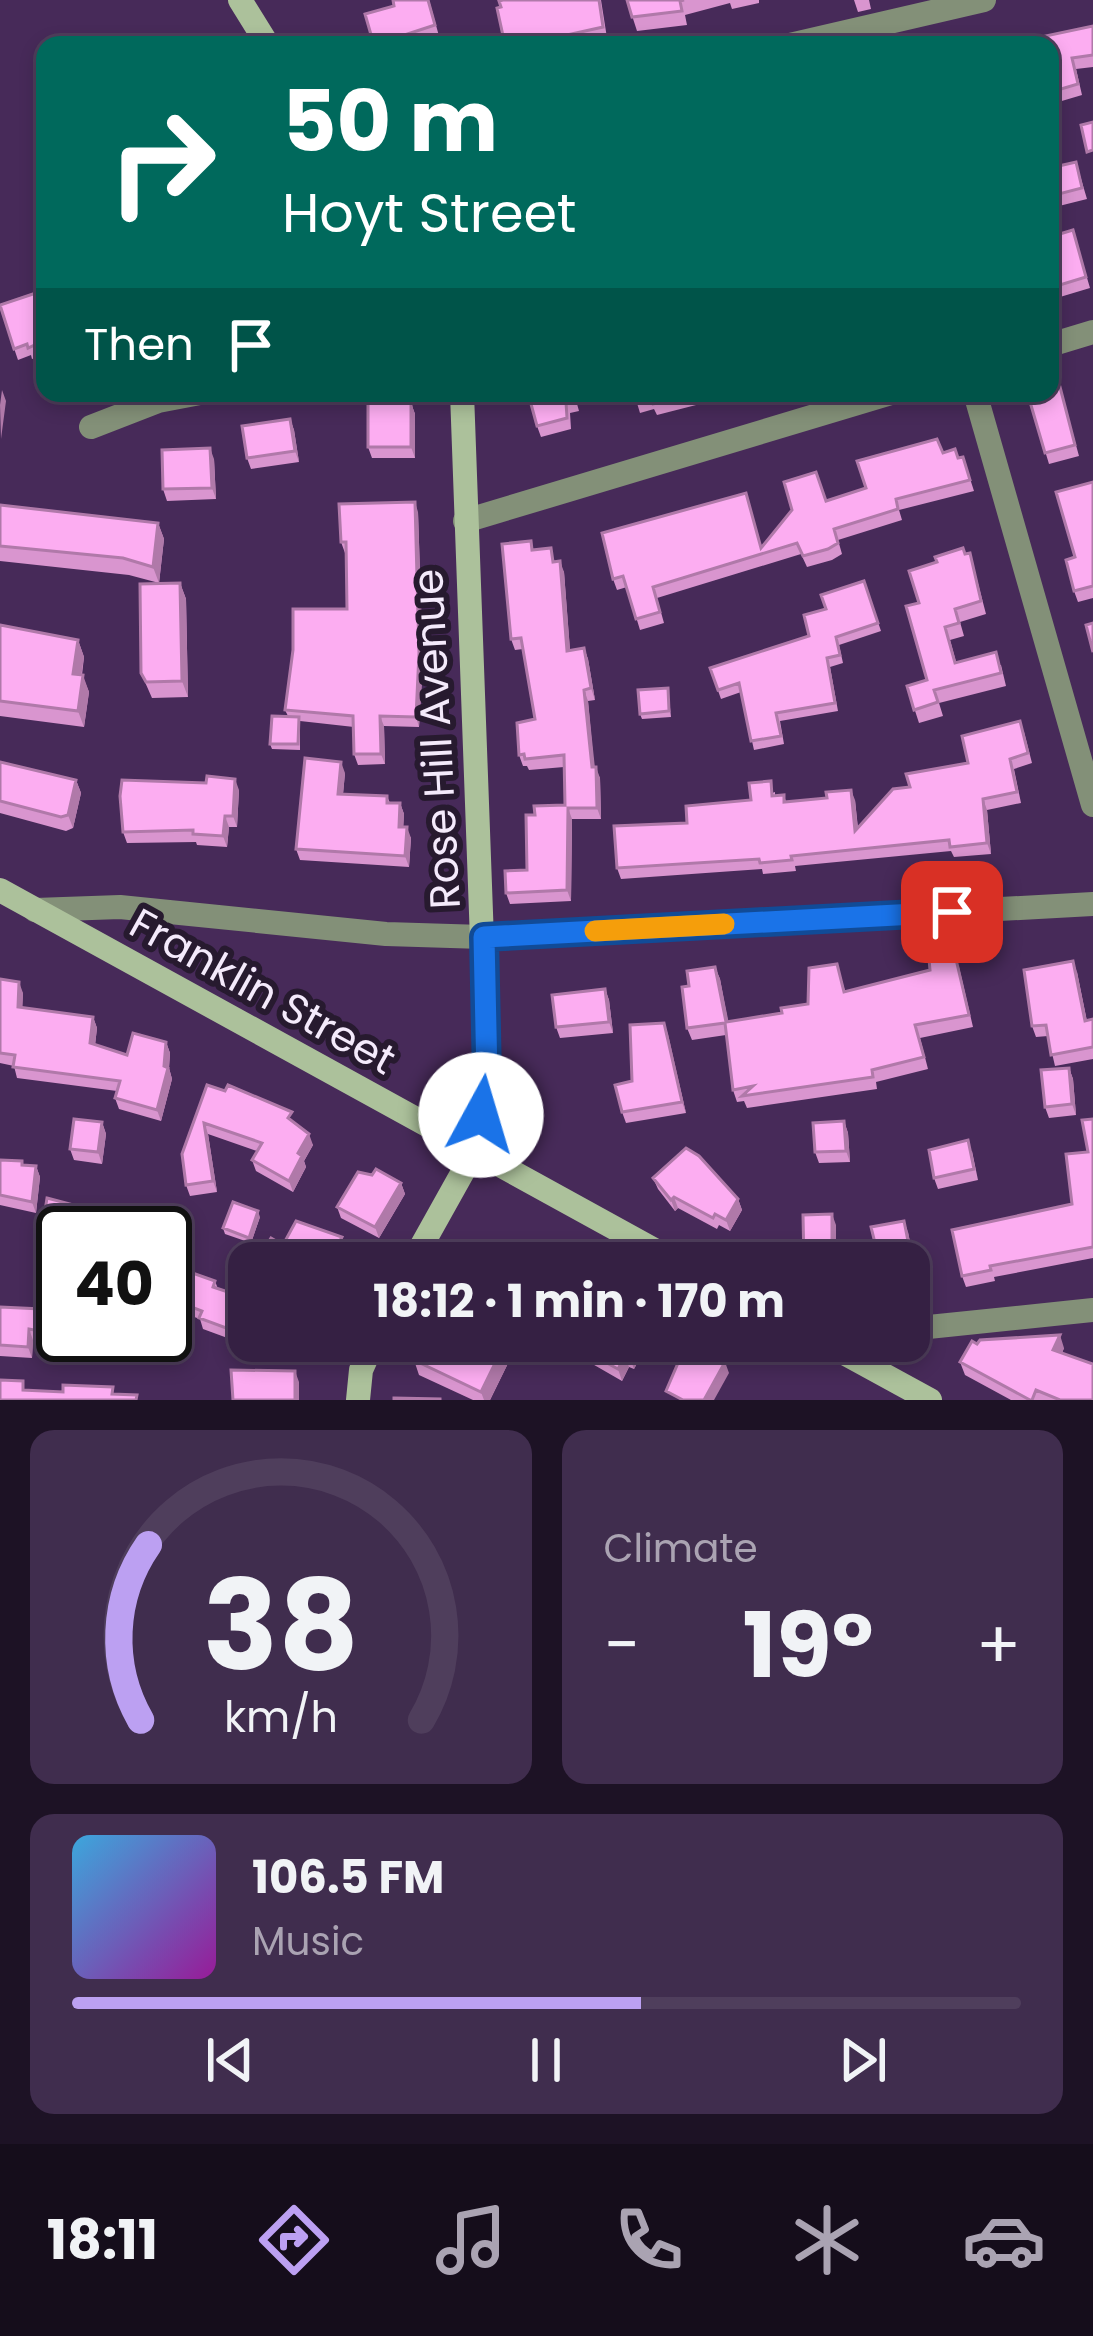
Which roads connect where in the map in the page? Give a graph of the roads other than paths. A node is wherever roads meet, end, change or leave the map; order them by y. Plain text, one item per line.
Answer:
1 (240, 0) edge
2 (984, 0) edge
3 (262, 36) edge
4 (829, 36) edge
5 (1093, 332) edge
6 (1059, 342) edge
7 (155, 402) edge
8 (462, 402) edge
9 (861, 402) edge
10 (978, 402) edge
11 (91, 427) dead end
12 (465, 521) junction
13 (1093, 805) edge
14 (0, 890) edge
15 (1093, 904) edge
16 (35, 910) junction
17 (484, 937) junction
18 (474, 1152) junction
19 (424, 1242) edge
20 (639, 1242) edge
21 (1093, 1310) edge
22 (930, 1327) edge
23 (365, 1362) edge
24 (860, 1362) edge
25 (358, 1400) edge
26 (930, 1400) edge

1 - 3 street
2 - 4 street
5 - 6 street
7 - 11 street
8 - 12 street, Rose Hill Avenue
9 - 12 street
10 - 13 street
12 - 17 street, Rose Hill Avenue
14 - 16 street, Franklin Street
15 - 17 street
16 - 17 street
16 - 18 street, Franklin Street
17 - 18 street, Rose Hill Avenue
18 - 19 street, Rose Hill Avenue
18 - 20 street, Franklin Street
21 - 22 street
23 - 25 street
24 - 26 street

